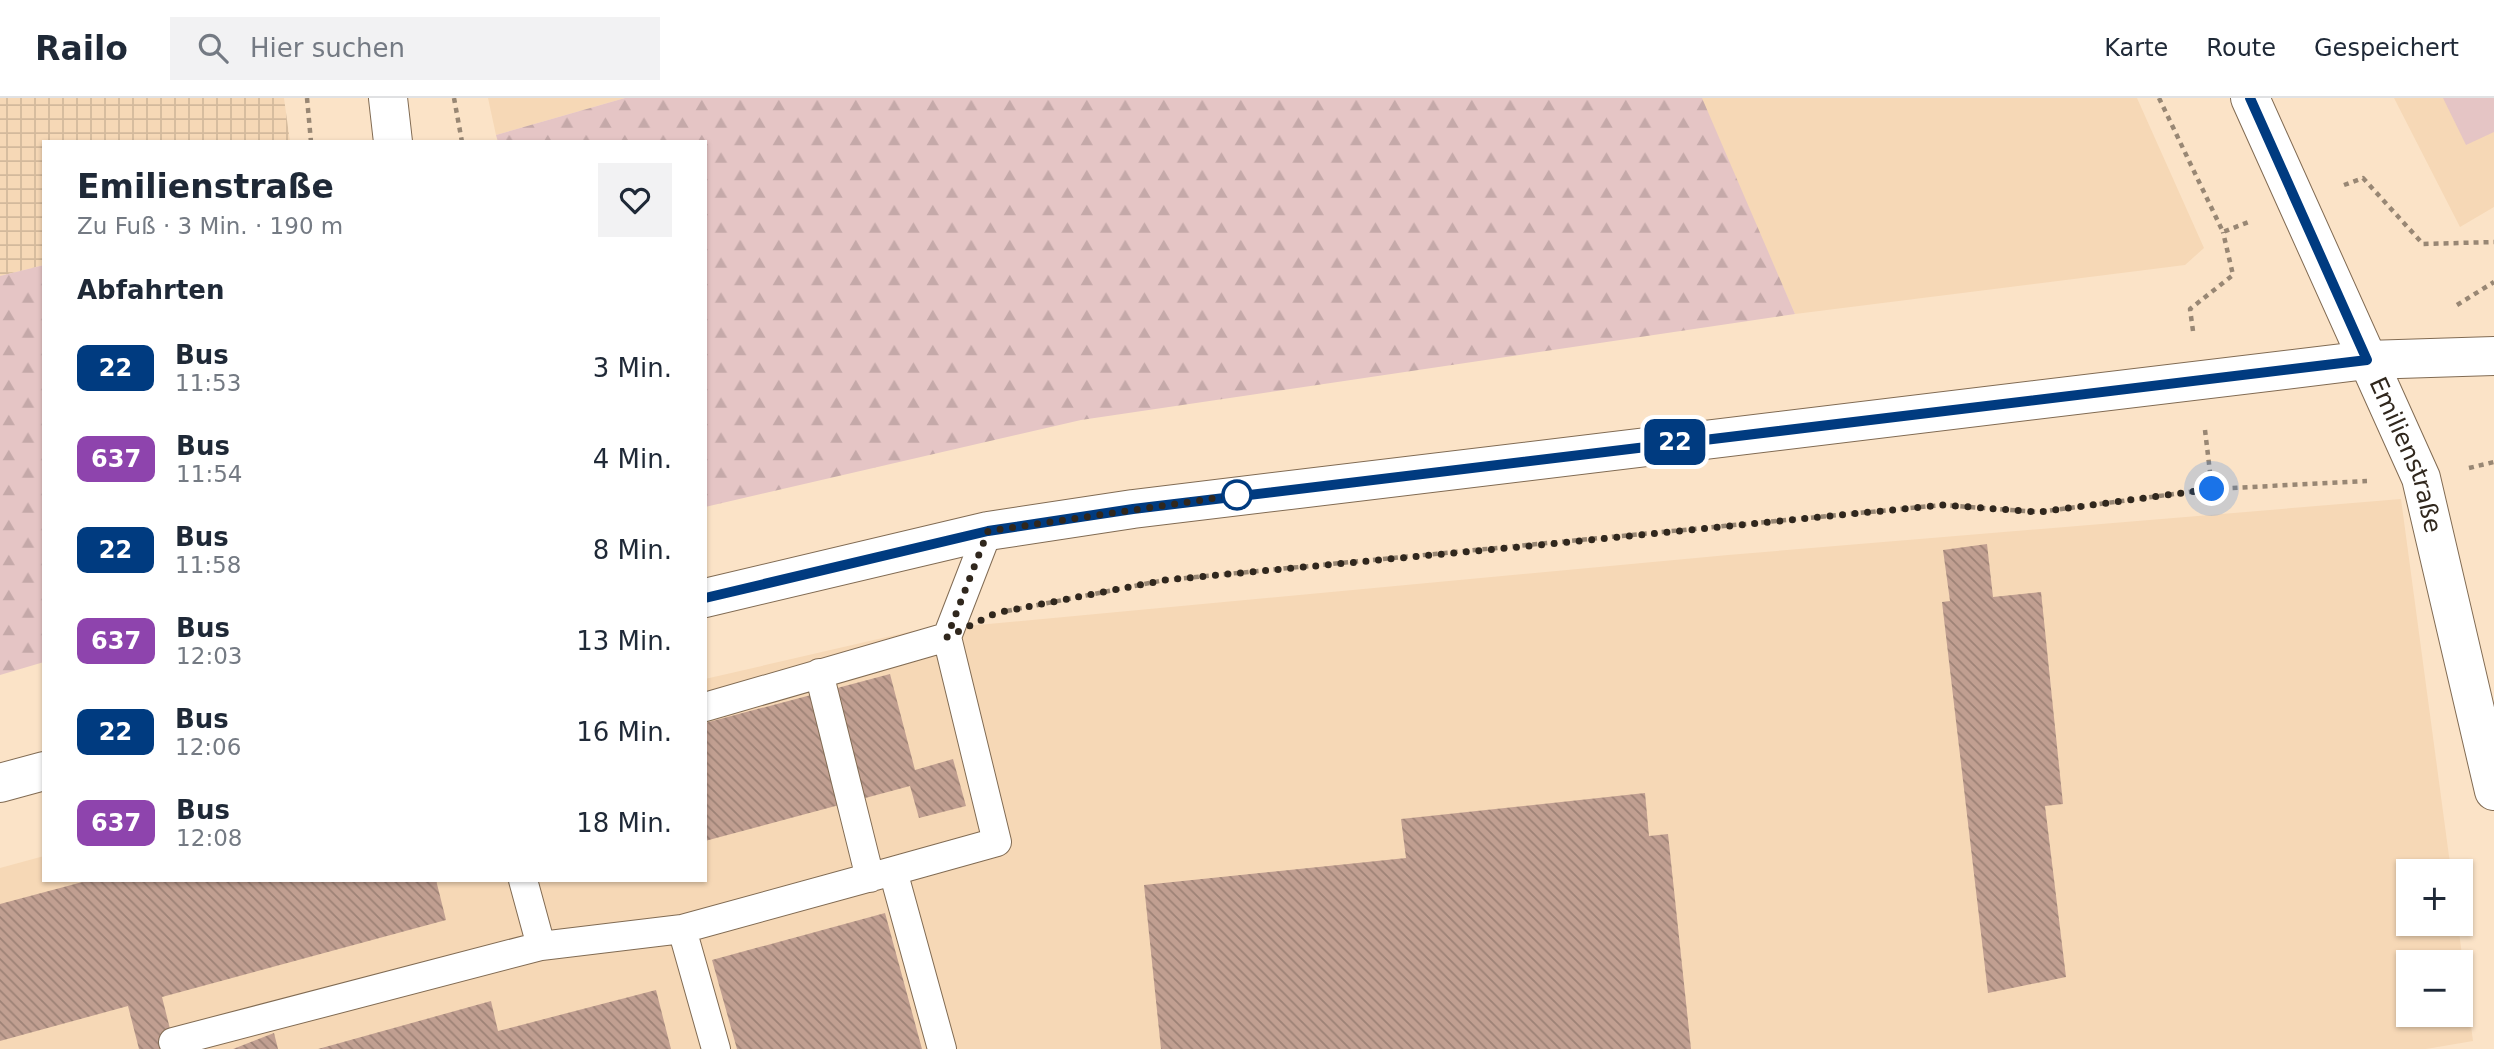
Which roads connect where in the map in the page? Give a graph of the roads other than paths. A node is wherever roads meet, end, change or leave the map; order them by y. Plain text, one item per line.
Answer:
1 (388, 98) edge
2 (2250, 98) edge
3 (393, 140) edge
4 (2494, 356) edge
5 (2367, 360) junction
6 (988, 531) junction
7 (707, 598) edge
8 (947, 637) junction
9 (818, 673) junction
10 (707, 706) edge
11 (42, 772) edge
12 (0, 783) edge
13 (2494, 791) edge
14 (882, 875) junction
15 (524, 882) edge
16 (682, 929) junction
17 (541, 947) junction
18 (173, 1042) dead end
19 (716, 1049) edge
20 (942, 1049) edge

1 - 3 main road
2 - 5 main road, Emilienstraße
4 - 5 main road
5 - 6 main road
5 - 13 main road, Emilienstraße
6 - 7 main road
6 - 8 lane
8 - 9 lane
8 - 14 lane
9 - 10 lane
9 - 14 lane
11 - 12 main road
14 - 16 lane
14 - 20 lane
15 - 17 lane
16 - 17 lane
16 - 19 lane
17 - 18 lane

